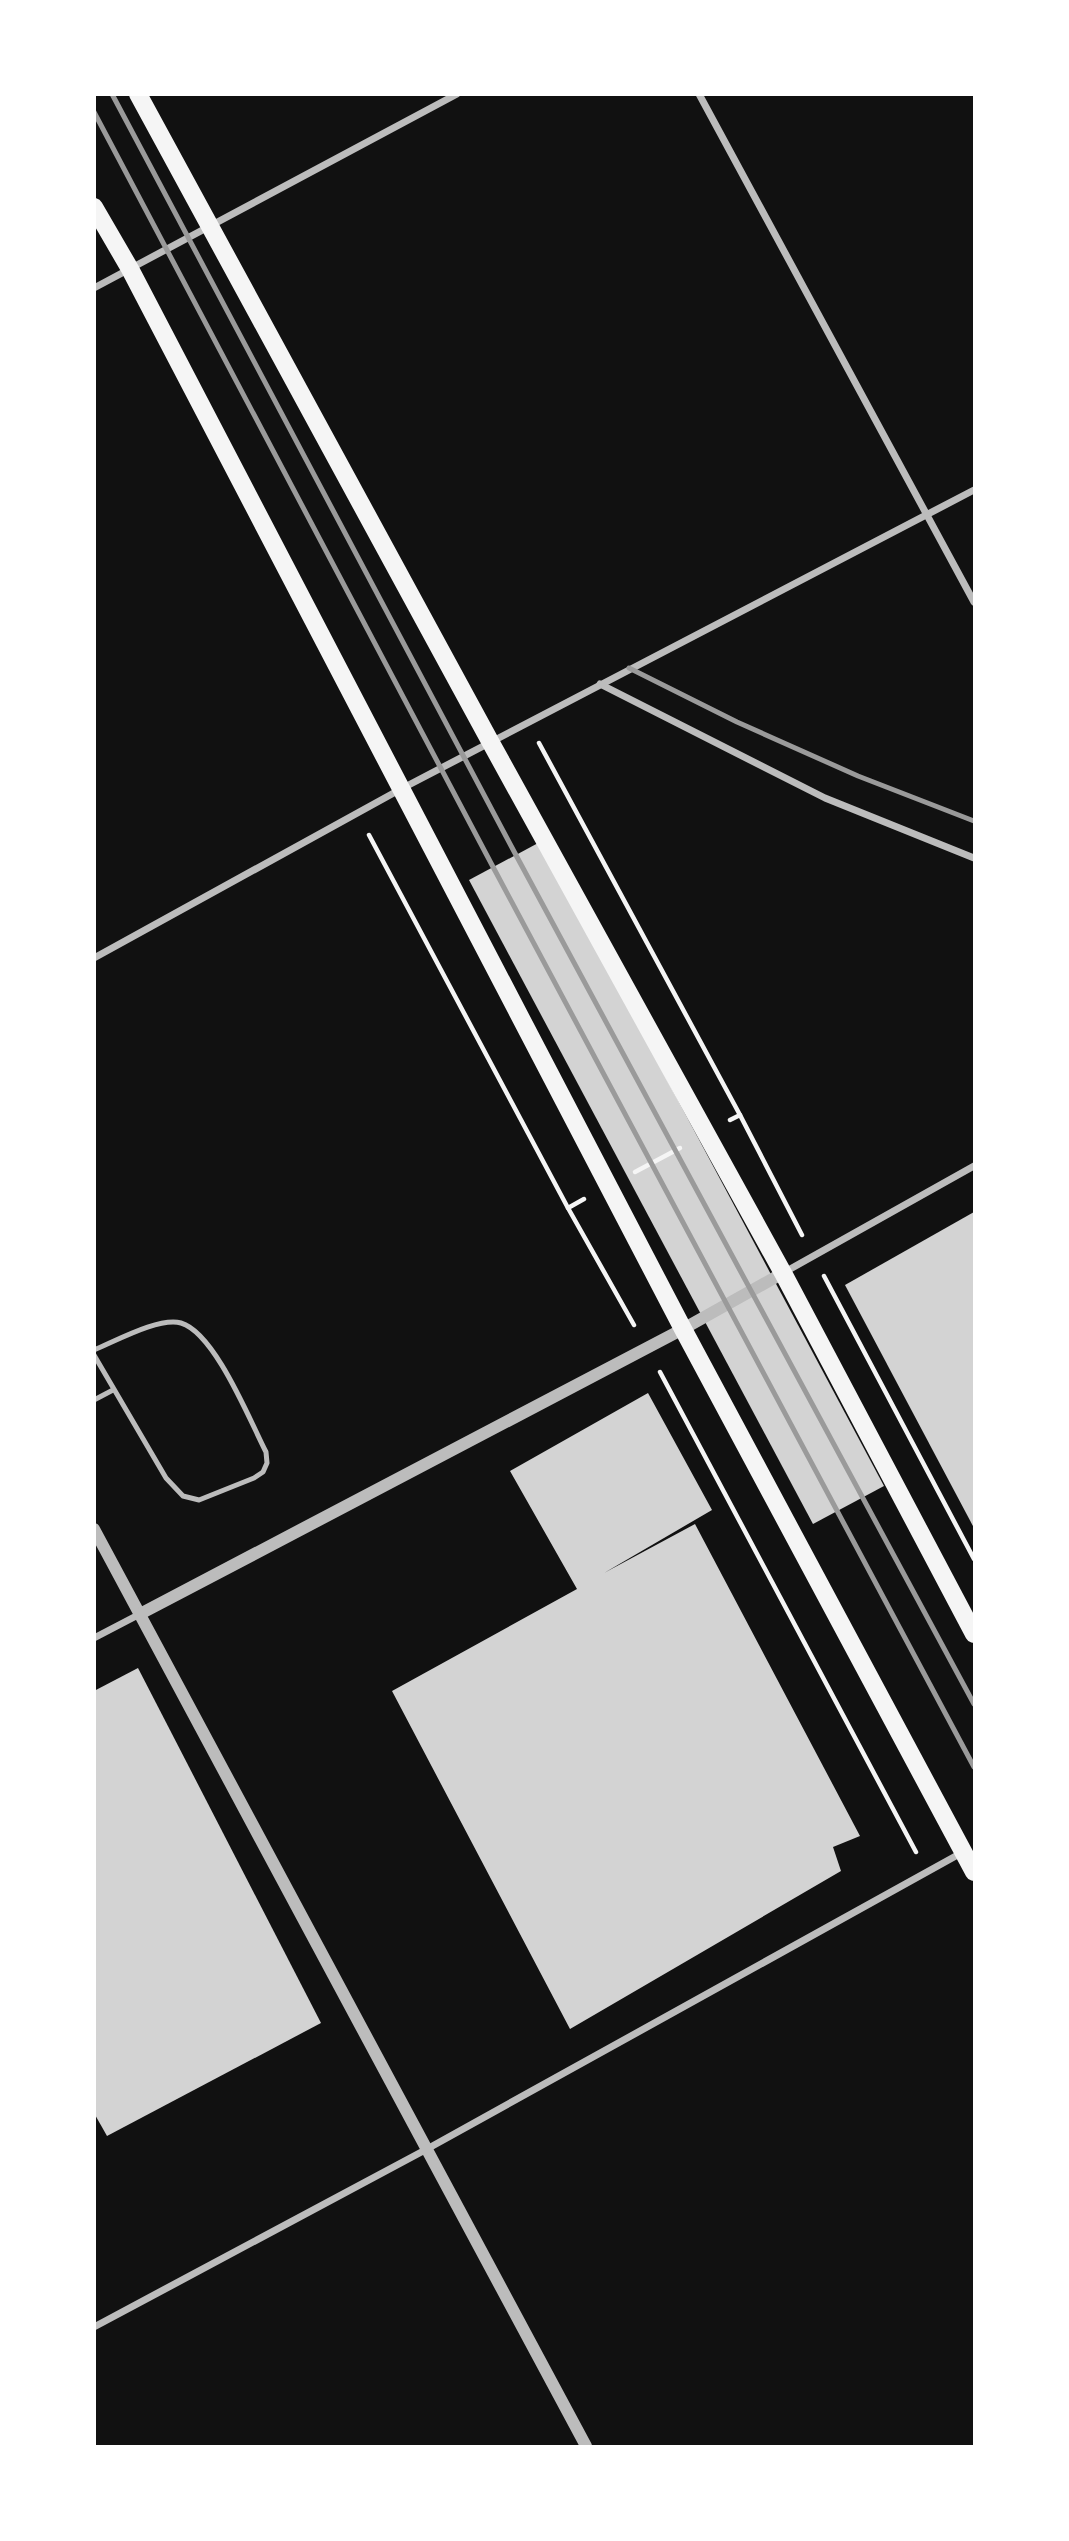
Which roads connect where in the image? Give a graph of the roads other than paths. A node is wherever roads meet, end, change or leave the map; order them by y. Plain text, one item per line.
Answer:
1 (138, 94) edge
2 (457, 94) edge
3 (699, 94) edge
4 (94, 207) edge
5 (209, 226) junction
6 (130, 269) junction
7 (94, 288) edge
8 (975, 490) edge
9 (928, 514) junction
10 (975, 602) edge
11 (600, 684) junction
12 (491, 743) junction
13 (401, 789) junction
14 (975, 858) edge
15 (94, 958) edge
16 (975, 1166) edge
17 (783, 1273) junction
18 (683, 1329) junction
19 (94, 1353) edge
20 (113, 1390) junction
21 (94, 1400) edge
22 (94, 1529) edge
23 (140, 1614) junction
24 (975, 1634) edge
25 (94, 1638) edge
26 (963, 1851) junction
27 (975, 1872) edge
28 (427, 2150) junction
29 (94, 2327) edge
30 (586, 2446) edge

1 - 5 main road
2 - 5 street
3 - 9 street
4 - 6 main road
5 - 6 street
5 - 12 main road
6 - 7 street
6 - 13 main road
8 - 9 street
9 - 10 street
9 - 11 street
11 - 12 street
11 - 14 street
12 - 13 street
12 - 17 main road
13 - 15 street
13 - 18 main road
16 - 17 street
17 - 18 street
17 - 24 main road
18 - 23 street
18 - 26 main road
19 - 20 lane
19 - 20 lane
20 - 21 lane
22 - 23 street
23 - 25 street
23 - 28 street
26 - 27 main road
26 - 28 street
28 - 29 street
28 - 30 street

